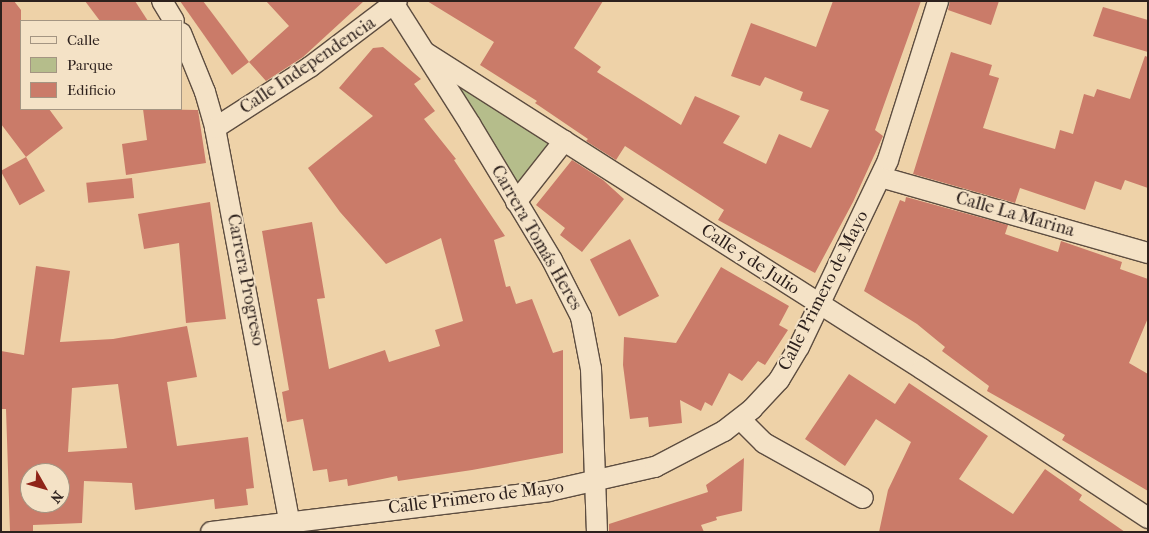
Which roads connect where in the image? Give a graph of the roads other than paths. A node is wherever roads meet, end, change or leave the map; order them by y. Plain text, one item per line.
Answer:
1 (162, 1) edge
2 (938, 1) edge
3 (394, 2) edge
4 (173, 20) edge
5 (182, 35) edge
6 (426, 53) junction
7 (215, 128) junction
8 (564, 141) junction
9 (882, 177) junction
10 (516, 202) junction
11 (1148, 253) edge
12 (819, 305) junction
13 (740, 419) junction
14 (596, 481) junction
15 (863, 498) dead end
16 (1148, 518) edge
17 (290, 527) edge
18 (211, 532) edge
19 (597, 532) edge

1 - 4 street
2 - 9 street, Calle Primero de Mayo
3 - 6 street, Carrera Tomás Heres
3 - 7 street, Calle Independencia
5 - 7 street, Carrera Progreso
6 - 8 street, Calle 5 de Julio
6 - 10 street, Carrera Tomás Heres
7 - 17 street, Carrera Progreso
8 - 10 street
8 - 12 street, Calle 5 de Julio
9 - 11 street, Calle La Marina
9 - 12 street, Calle Primero de Mayo
10 - 14 street, Carrera Tomás Heres
12 - 13 street, Calle Primero de Mayo
12 - 16 street, Calle 5 de Julio
13 - 14 street, Calle Primero de Mayo
13 - 15 street
14 - 17 street, Calle Primero de Mayo
14 - 19 street, Carrera Tomás Heres
17 - 18 street, Calle Primero de Mayo

